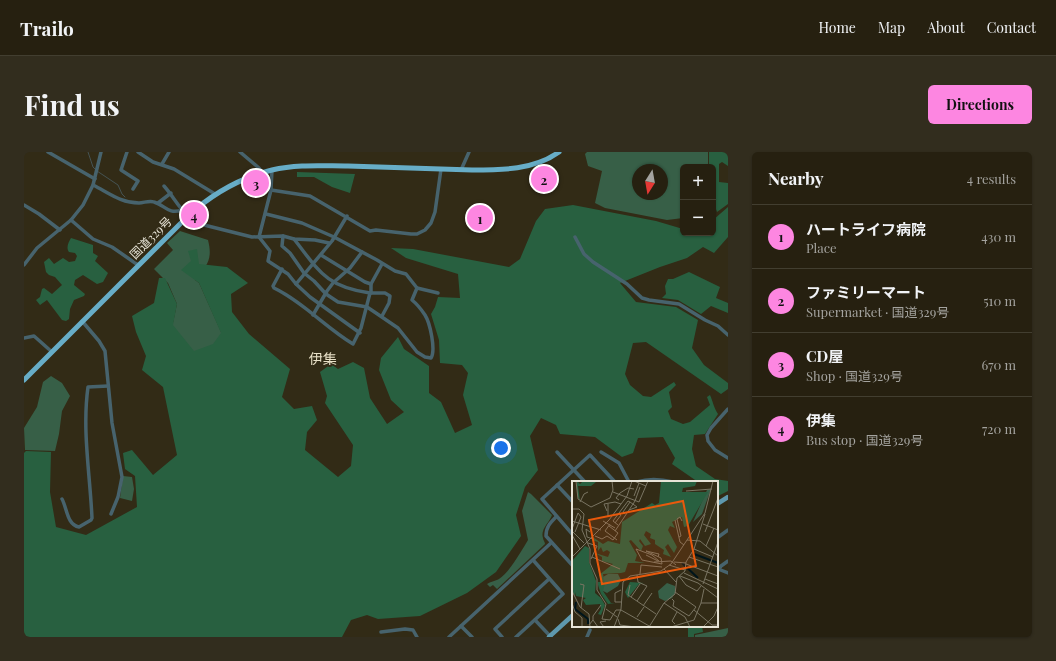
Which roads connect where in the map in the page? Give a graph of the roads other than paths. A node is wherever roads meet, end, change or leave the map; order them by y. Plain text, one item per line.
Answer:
1 (48, 152) edge
2 (101, 152) edge
3 (127, 152) edge
4 (138, 152) edge
5 (169, 152) edge
6 (240, 152) edge
7 (469, 152) edge
8 (559, 152) edge
9 (162, 164) junction
10 (441, 169) junction
11 (272, 170) junction
12 (461, 170) junction
13 (262, 173) junction
14 (95, 179) junction
15 (93, 185) junction
16 (164, 186) dead end
17 (133, 189) dead end
18 (271, 190) junction
19 (171, 193) junction
20 (216, 194) junction
21 (158, 203) junction
22 (24, 205) edge
23 (182, 210) junction
24 (266, 214) junction
25 (188, 216) junction
26 (347, 216) junction
27 (71, 220) junction
28 (60, 230) junction
29 (283, 236) junction
30 (259, 237) junction
31 (334, 237) junction
32 (575, 237) dead end
33 (294, 239) junction
34 (330, 243) junction
35 (362, 252) junction
36 (321, 255) junction
37 (313, 263) junction
38 (382, 264) junction
39 (24, 265) edge
40 (138, 265) junction
41 (282, 269) junction
42 (347, 270) junction
43 (304, 273) junction
44 (333, 283) junction
45 (296, 284) junction
46 (371, 284) junction
47 (417, 288) junction
48 (370, 293) junction
49 (438, 293) dead end
50 (326, 294) junction
51 (320, 304) junction
52 (367, 307) junction
53 (313, 315) junction
54 (382, 316) junction
55 (82, 321) junction
56 (360, 332) junction
57 (728, 335) edge
58 (24, 338) edge
59 (52, 352) junction
60 (24, 380) edge
61 (108, 386) junction
62 (728, 409) edge
63 (557, 452) dead end
64 (601, 452) dead end
65 (728, 458) edge
66 (573, 470) junction
67 (584, 481) edge
68 (614, 481) edge
69 (629, 481) edge
70 (641, 481) edge
71 (668, 481) edge
72 (557, 485) junction
73 (728, 497) edge
74 (62, 499) dead end
75 (572, 501) edge
76 (718, 503) edge
77 (111, 514) dead end
78 (556, 517) junction
79 (728, 530) edge
80 (572, 534) edge
81 (718, 537) edge
82 (551, 543) junction
83 (532, 560) junction
84 (728, 561) edge
85 (572, 565) edge
86 (718, 569) edge
87 (728, 573) edge
88 (549, 579) junction
89 (572, 617) edge
90 (535, 620) junction
91 (461, 626) junction
92 (590, 630) dead end
93 (381, 632) dead end
94 (417, 637) edge
95 (449, 637) edge
96 (472, 637) edge
97 (502, 637) edge
98 (516, 637) edge
99 (550, 637) edge
100 (587, 637) edge

1 - 14 street
2 - 14 street
3 - 17 street
4 - 9 street
5 - 9 street
6 - 13 street
7 - 12 street
8 - 12 highway, 国道329号
9 - 20 street
10 - 11 highway, 国道329号
10 - 12 highway, 国道329号
10 - 26 street
11 - 13 highway, 国道329号
11 - 18 street
13 - 20 highway, 国道329号
14 - 15 street
15 - 21 street
15 - 27 street
16 - 19 street
18 - 24 street
18 - 26 street
19 - 21 street
19 - 23 street
20 - 25 highway, 国道329号
21 - 23 street
22 - 28 street
23 - 25 street
24 - 30 street
24 - 31 street
25 - 30 street
25 - 40 highway, 国道329号
26 - 31 street
27 - 28 street
27 - 40 street
28 - 39 street
29 - 30 street
29 - 33 street
29 - 43 street
30 - 41 street
31 - 34 street
31 - 35 street
32 - 57 street
33 - 34 street
33 - 37 street
34 - 36 street
35 - 38 street
35 - 42 street
36 - 37 street
36 - 42 street
37 - 43 street
37 - 44 street
38 - 46 street
38 - 47 street
40 - 55 highway, 国道329号
41 - 45 street
41 - 53 street
42 - 44 street
42 - 46 street
43 - 45 street
43 - 50 street
44 - 48 street
44 - 50 street
45 - 51 street
46 - 48 street
47 - 49 street
47 - 54 street
48 - 52 street
48 - 54 street
50 - 51 street
50 - 52 street
51 - 53 street
51 - 56 street
52 - 54 street
52 - 56 street
53 - 56 street
55 - 59 highway, 国道329号
55 - 61 street
58 - 59 street
59 - 60 highway, 国道329号
61 - 74 street
61 - 77 street
62 - 65 street
63 - 66 street
64 - 69 street
66 - 67 street
66 - 68 street
66 - 72 street
70 - 71 street
72 - 75 street
72 - 78 street
73 - 76 main road
78 - 80 street
78 - 82 street
79 - 81 street
82 - 83 street
82 - 85 street
83 - 88 street
83 - 91 street
84 - 86 street
86 - 87 street
88 - 90 street
88 - 97 street
89 - 99 main road
90 - 98 street
90 - 99 street
91 - 95 street
91 - 96 street
92 - 100 street
93 - 94 street

